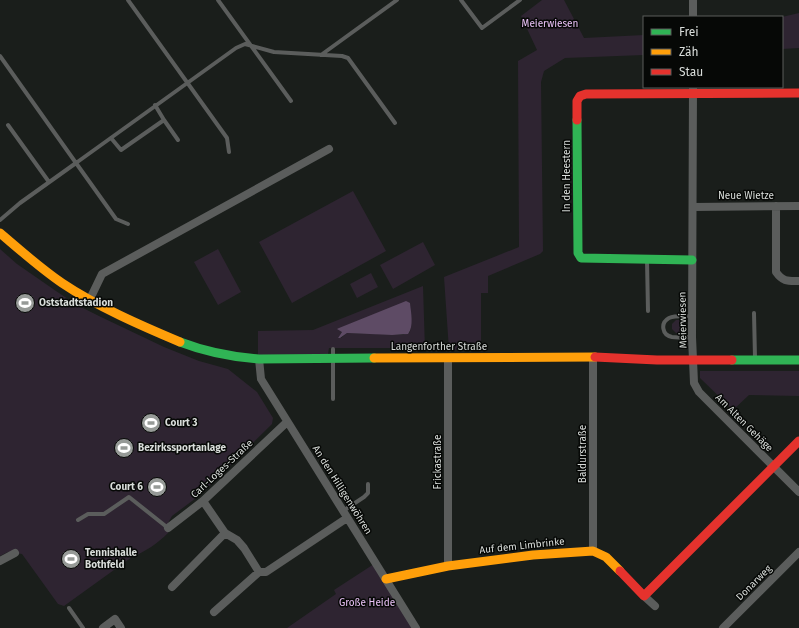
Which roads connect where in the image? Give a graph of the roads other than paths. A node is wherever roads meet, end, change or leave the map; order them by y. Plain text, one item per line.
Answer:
1 (128, 0) edge
2 (218, 0) edge
3 (397, 0) edge
4 (461, 0) edge
5 (520, 0) edge
6 (693, 0) edge
7 (693, 16) edge
8 (251, 46) junction
9 (321, 54) junction
10 (0, 56) edge
11 (186, 83) junction
12 (693, 90) edge
13 (799, 93) edge
14 (291, 101) dead end
15 (156, 105) junction
16 (164, 120) junction
17 (395, 123) dead end
18 (8, 125) dead end
19 (111, 138) junction
20 (178, 140) dead end
21 (329, 149) dead end
22 (229, 152) dead end
23 (76, 163) junction
24 (50, 182) junction
25 (776, 206) junction
26 (799, 206) edge
27 (693, 207) junction
28 (0, 220) edge
29 (128, 224) dead end
30 (0, 232) edge
31 (647, 260) junction
32 (692, 260) junction
33 (799, 281) edge
34 (90, 299) junction
35 (648, 311) dead end
36 (754, 313) dead end
37 (692, 316) junction
38 (692, 337) junction
39 (334, 354) junction
40 (448, 358) junction
41 (593, 358) junction
42 (258, 359) junction
43 (694, 360) junction
44 (755, 360) junction
45 (799, 360) edge
46 (333, 399) dead end
47 (287, 422) junction
48 (799, 441) edge
49 (774, 467) junction
50 (368, 484) dead end
51 (799, 492) edge
52 (203, 501) junction
53 (346, 515) junction
54 (78, 520) dead end
55 (168, 528) joint
56 (226, 533) junction
57 (593, 551) junction
58 (799, 552) edge
59 (15, 553) dead end
60 (0, 561) edge
61 (448, 566) junction
62 (259, 572) junction
63 (386, 579) junction
64 (172, 587) dead end
65 (644, 596) junction
66 (656, 606) dead end
67 (69, 608) dead end
68 (214, 612) dead end
69 (83, 628) edge
70 (103, 628) edge
71 (121, 628) edge
72 (416, 628) edge
73 (724, 628) edge

1 - 11 lane
2 - 8 lane
3 - 9 lane
4 - 5 lane
6 - 7 street
8 - 9 lane
8 - 11 lane
8 - 14 lane
9 - 17 lane
10 - 23 lane
11 - 15 lane
11 - 22 lane
12 - 13 street
12 - 27 street, Meierwiesen
12 - 31 street, In den Heestern
15 - 16 lane
15 - 19 lane
16 - 19 lane
16 - 20 lane
18 - 24 lane
19 - 23 lane
21 - 34 street
23 - 24 lane
23 - 29 lane
24 - 28 lane
25 - 26 street, Neue Wietze
25 - 27 street, Neue Wietze
25 - 33 street
27 - 32 street, Meierwiesen
30 - 34 street, Langenforther Straße
31 - 32 street, In den Heestern
31 - 35 lane
32 - 37 street, Meierwiesen
34 - 42 street, Langenforther Straße
36 - 44 lane
37 - 38 street, Meierwiesen
37 - 38 lane
38 - 43 street, Meierwiesen
39 - 40 street, Langenforther Straße
39 - 42 street, Langenforther Straße
39 - 46 lane
40 - 41 street, Langenforther Straße
40 - 61 street, Frickastraße
41 - 43 street, Langenforther Straße
41 - 57 street, Baldurstraße
42 - 47 street, An den Hilligenwöhren
43 - 44 street, Langenforther Straße
43 - 49 street, Am Alten Gehäge
44 - 45 street, Langenforther Straße
47 - 52 street, Carl-Loges-Straße
47 - 53 street, An den Hilligenwöhren
48 - 49 street
49 - 51 street, Am Alten Gehäge
49 - 65 street
50 - 53 lane
52 - 55 street, Carl-Loges-Straße
52 - 56 street
53 - 62 street
53 - 63 street, An den Hilligenwöhren
54 - 55 lane
56 - 62 street
56 - 64 street
57 - 61 street, Auf dem Limbrinke
57 - 65 street
58 - 73 street, Donarweg
59 - 60 street
61 - 63 street, Auf dem Limbrinke
62 - 68 street
63 - 72 street, An den Hilligenwöhren
65 - 66 street
67 - 69 lane
70 - 71 street

